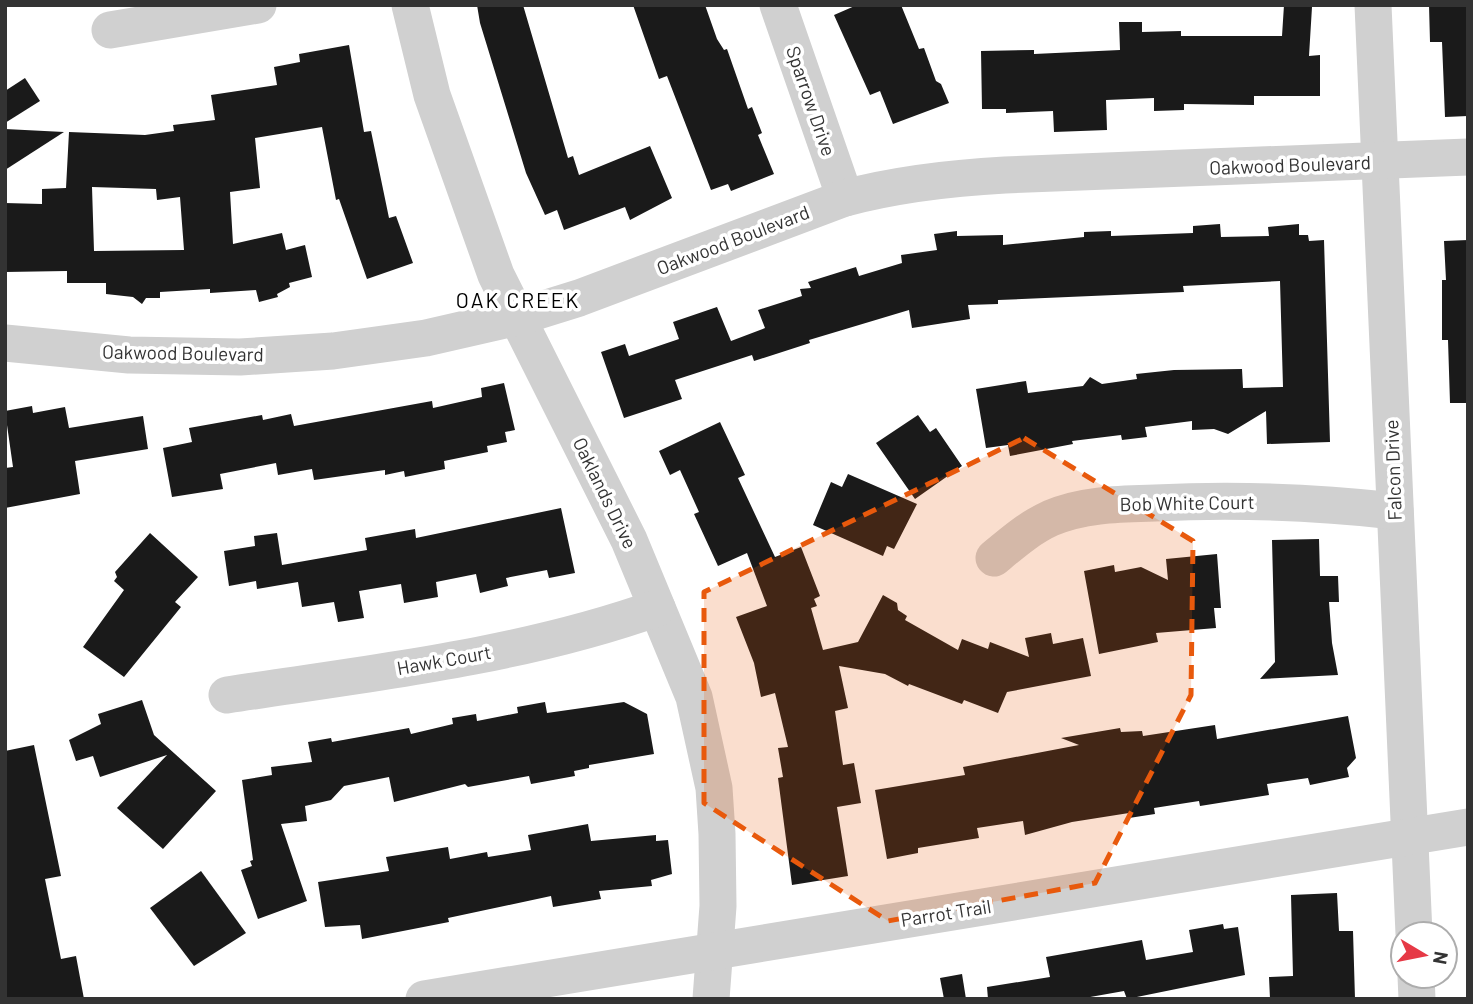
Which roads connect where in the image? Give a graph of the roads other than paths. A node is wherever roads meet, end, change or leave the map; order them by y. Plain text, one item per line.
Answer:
1 (258, 5) edge
2 (410, 5) edge
3 (778, 5) edge
4 (1373, 5) edge
5 (110, 30) dead end
6 (1468, 157) edge
7 (1381, 162) junction
8 (845, 198) junction
9 (518, 317) junction
10 (5, 343) edge
11 (1395, 511) junction
12 (994, 558) dead end
13 (657, 608) junction
14 (227, 695) dead end
15 (1468, 827) edge
16 (1409, 837) junction
17 (1413, 920) edge
18 (715, 951) junction
19 (424, 999) edge
20 (710, 999) edge

1 - 5 street
2 - 9 street, Oaklands Drive
3 - 8 street, Sparrow Drive
4 - 7 street, Falcon Drive
6 - 7 street, Oakwood Boulevard
7 - 8 street, Oakwood Boulevard
7 - 11 street, Falcon Drive
8 - 9 street, Oakwood Boulevard
9 - 10 street, Oakwood Boulevard
9 - 13 street, Oaklands Drive
11 - 12 street, Bob White Court
11 - 16 street, Falcon Drive
13 - 14 street, Hawk Court
13 - 18 street, Oaklands Drive
15 - 16 street, Parrot Trail
16 - 17 street, Falcon Drive
16 - 18 street, Parrot Trail
18 - 19 street, Parrot Trail
18 - 20 street, Oaklands Drive

